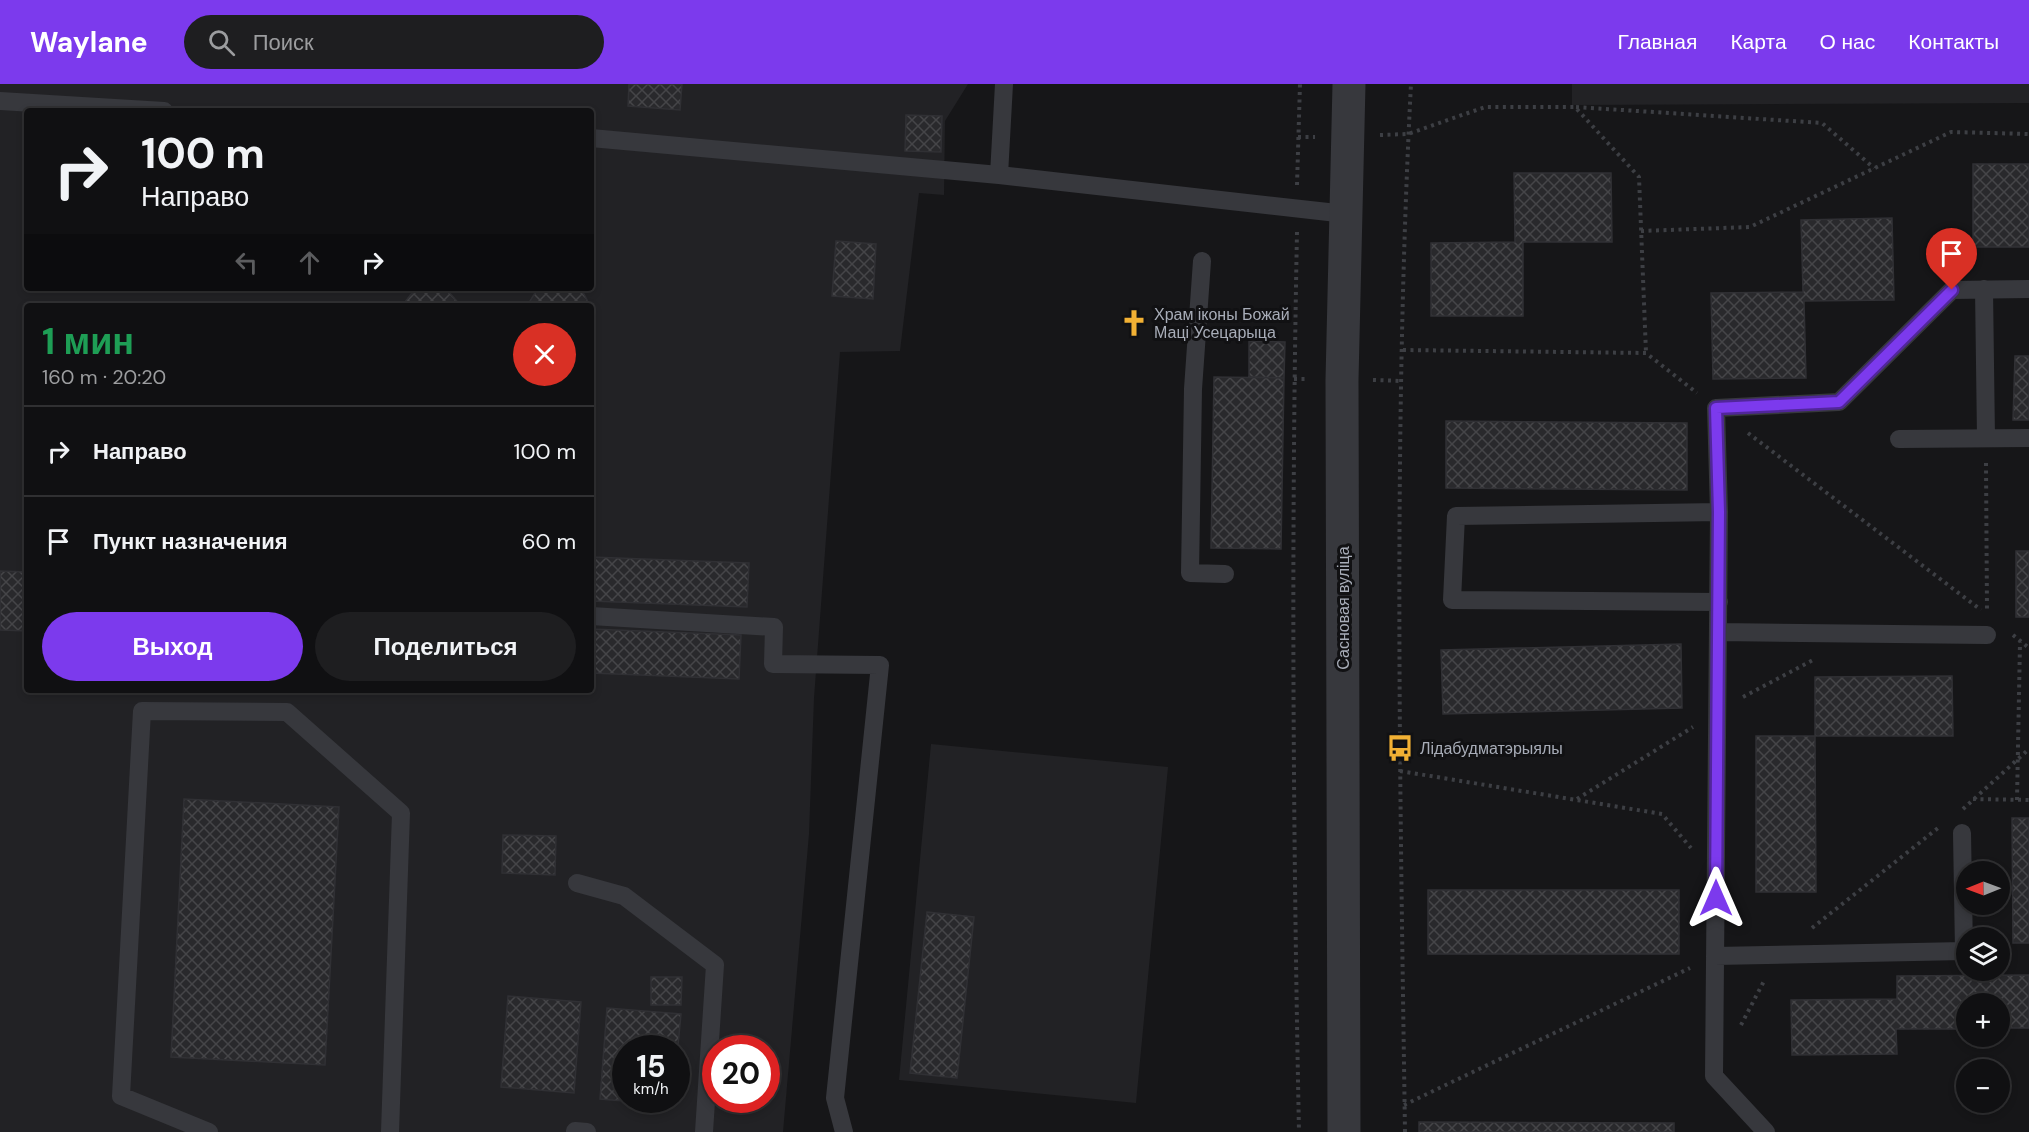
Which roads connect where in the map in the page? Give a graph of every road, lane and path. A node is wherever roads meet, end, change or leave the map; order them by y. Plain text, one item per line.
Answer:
1 (1004, 84) edge
2 (1300, 84) edge
3 (1349, 84) edge
4 (1411, 84) edge
5 (0, 101) edge
6 (1575, 107) junction
7 (115, 108) edge
8 (1408, 134) junction
9 (2029, 134) edge
10 (594, 138) edge
11 (1874, 168) junction
12 (999, 175) junction
13 (1297, 208) junction
14 (1346, 214) junction
15 (1641, 231) junction
16 (1203, 261) dead end
17 (2029, 289) edge
18 (1984, 290) junction
19 (1646, 353) dead end
20 (1986, 438) junction
21 (2029, 438) edge
22 (1899, 439) dead end
23 (1719, 512) junction
24 (1225, 574) dead end
25 (1719, 602) junction
26 (594, 616) edge
27 (1718, 632) junction
28 (1987, 635) joint
29 (2020, 641) dead end
30 (2029, 749) edge
31 (2018, 759) junction
32 (1400, 771) junction
33 (1972, 799) junction
34 (2017, 800) junction
35 (2029, 800) edge
36 (1962, 833) joint
37 (1716, 879) junction
38 (577, 883) dead end
39 (1715, 956) junction
40 (1404, 1105) junction
41 (575, 1131) edge
42 (208, 1132) edge
43 (390, 1132) edge
44 (587, 1132) edge
45 (704, 1132) edge
46 (843, 1132) edge
47 (1299, 1132) edge
48 (1344, 1132) edge
49 (1405, 1132) edge
50 (1766, 1132) edge

1 - 12 lane
2 - 13 path
3 - 14 street, Сасновая вуліца
4 - 8 path
5 - 7 lane
6 - 8 path
6 - 11 path
6 - 15 path
8 - 32 path
9 - 11 path
10 - 12 lane
11 - 15 path
12 - 13 lane
13 - 14 lane
13 - 47 path
14 - 48 street, Сасновая вуліца
15 - 19 path
16 - 24 lane
17 - 18 lane
18 - 20 lane
18 - 23 lane
20 - 21 lane
20 - 22 lane
20 - 28 path
23 - 25 lane
23 - 25 lane
25 - 27 lane
26 - 46 lane
27 - 28 lane
27 - 37 lane
29 - 31 path
30 - 31 path
31 - 33 path
31 - 34 path
32 - 37 path
32 - 40 path
33 - 34 path
33 - 36 path
34 - 35 path
36 - 39 lane
37 - 39 lane
38 - 45 lane
39 - 40 path
39 - 50 lane
40 - 49 path
41 - 44 lane
42 - 43 lane

